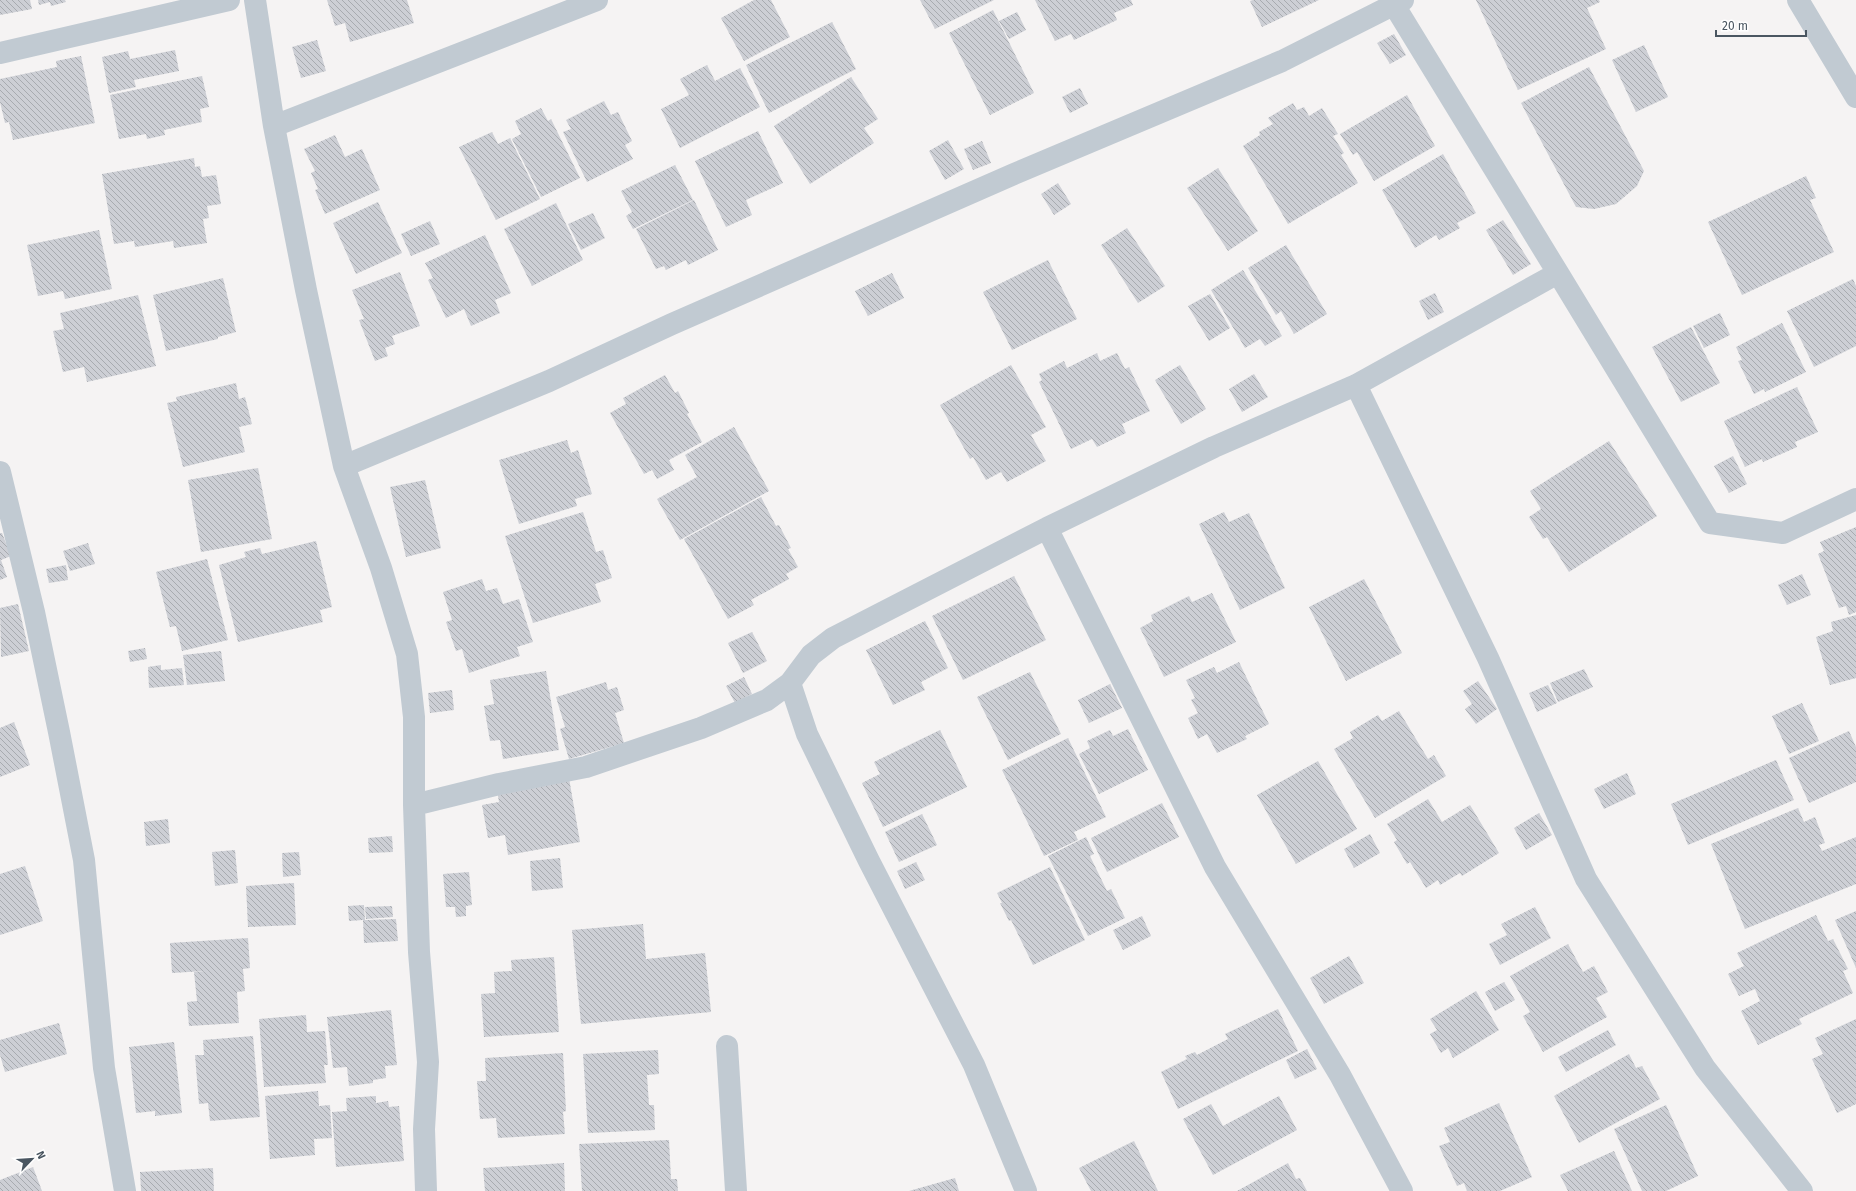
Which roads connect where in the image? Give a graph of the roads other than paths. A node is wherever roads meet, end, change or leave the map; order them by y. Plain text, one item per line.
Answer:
1 (229, 0) edge
2 (255, 0) edge
3 (597, 0) edge
4 (1798, 0) edge
5 (1396, 2) edge
6 (0, 53) edge
7 (1856, 97) edge
8 (274, 126) junction
9 (1558, 274) junction
10 (1356, 385) junction
11 (344, 466) junction
12 (0, 472) edge
13 (1856, 499) edge
14 (1047, 528) junction
15 (790, 683) junction
16 (414, 805) junction
17 (727, 1046) dead end
18 (125, 1191) edge
19 (426, 1191) edge
20 (736, 1191) edge
21 (1026, 1191) edge
22 (1402, 1191) edge
23 (1802, 1191) edge

1 - 6 street
2 - 8 street
3 - 8 street
4 - 7 street
5 - 9 street
5 - 11 street
8 - 11 street
9 - 10 street
9 - 13 street
10 - 14 street
10 - 23 street
11 - 16 street
12 - 18 street
14 - 15 street
14 - 22 street
15 - 16 street
15 - 21 street
16 - 19 street
17 - 20 street

